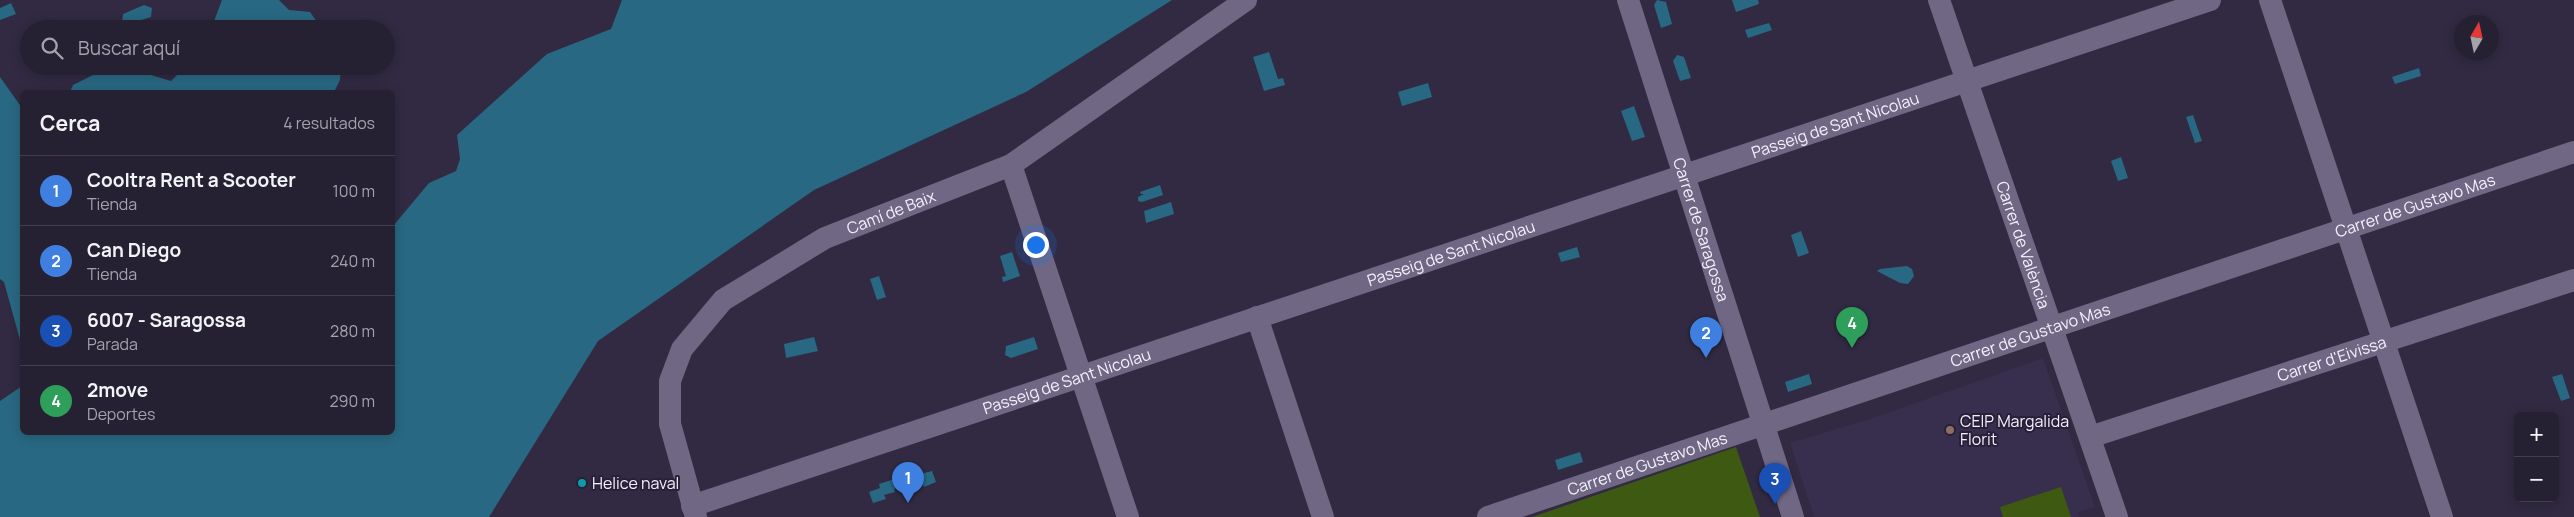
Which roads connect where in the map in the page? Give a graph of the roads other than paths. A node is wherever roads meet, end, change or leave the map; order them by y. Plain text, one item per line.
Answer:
1 (1246, 0) edge
2 (1628, 0) edge
3 (1939, 0) edge
4 (2210, 0) edge
5 (2270, 0) edge
6 (1968, 80) junction
7 (2574, 152) edge
8 (1011, 165) junction
9 (1684, 175) junction
10 (2346, 228) junction
11 (2574, 280) edge
12 (1258, 318) junction
13 (2052, 327) junction
14 (2383, 341) junction
15 (1081, 376) junction
16 (1764, 424) junction
17 (2090, 438) junction
18 (694, 511) edge
19 (1128, 517) edge
20 (1324, 517) edge
21 (1488, 517) edge
22 (1793, 517) edge
23 (2117, 517) edge
24 (2442, 517) edge

1 - 8 street, Camí de Baix
2 - 9 street, Carrer de Saragossa
3 - 6 street, Carrer de València
4 - 6 street, Passeig de Sant Nicolau
5 - 10 street
6 - 9 street, Passeig de Sant Nicolau
6 - 13 street, Carrer de València
7 - 10 street, Carrer de Gustavo Mas
8 - 15 street
8 - 18 street, Camí de Baix
9 - 12 street, Passeig de Sant Nicolau
9 - 16 street, Carrer de Saragossa
10 - 13 street, Carrer de Gustavo Mas
10 - 14 street
11 - 14 street, Carrer d'Eivissa
12 - 15 street, Passeig de Sant Nicolau
12 - 20 street
13 - 16 street, Carrer de Gustavo Mas
13 - 17 street, Carrer de València
14 - 17 street, Carrer d'Eivissa
14 - 24 street
15 - 18 street, Passeig de Sant Nicolau
15 - 19 street
16 - 21 street, Carrer de Gustavo Mas
16 - 22 street, Carrer de Saragossa
17 - 23 street, Carrer de València

